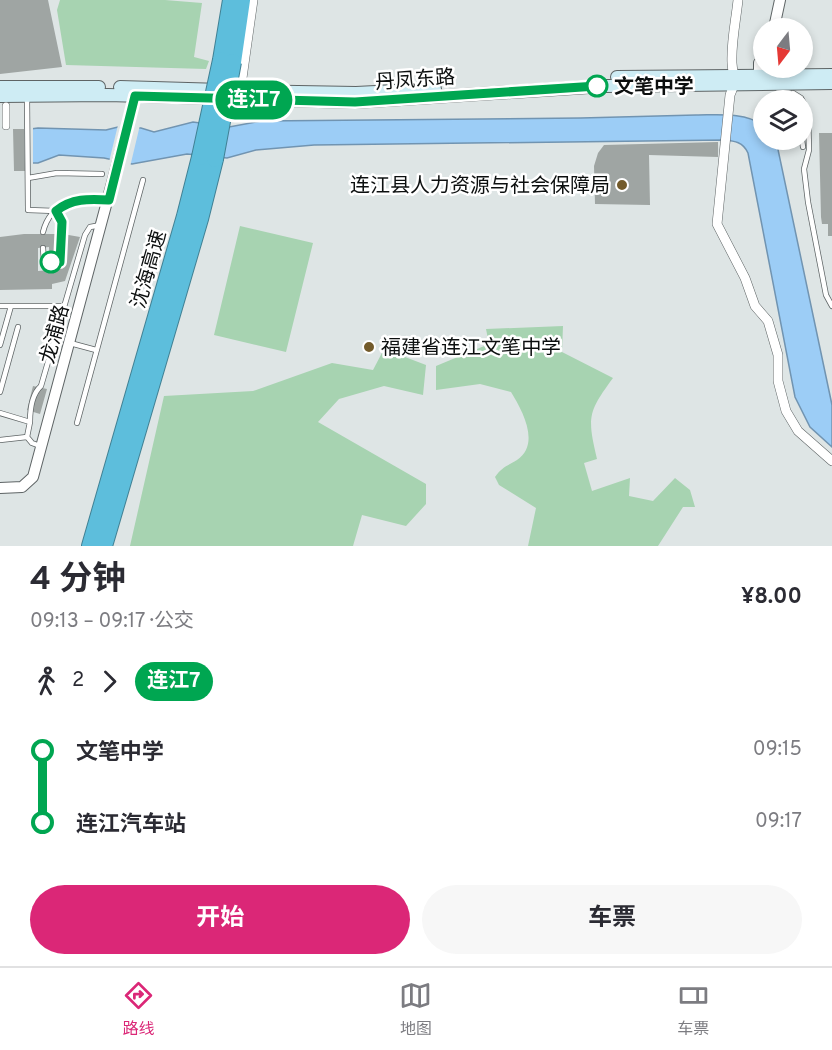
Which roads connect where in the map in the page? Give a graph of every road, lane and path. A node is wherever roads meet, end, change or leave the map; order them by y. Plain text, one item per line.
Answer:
1 (231, 0) edge
2 (243, 0) edge
3 (253, 0) edge
4 (738, 0) edge
5 (780, 0) edge
6 (776, 18) edge
7 (753, 75) edge
8 (813, 75) edge
9 (832, 75) edge
10 (242, 78) dead end
11 (735, 79) junction
12 (832, 83) edge
13 (0, 87) edge
14 (793, 88) junction
15 (137, 92) junction
16 (27, 95) junction
17 (3, 101) edge
18 (6, 126) dead end
19 (208, 158) junction
20 (102, 174) dead end
21 (28, 178) junction
22 (143, 180) dead end
23 (109, 200) junction
24 (56, 211) junction
25 (102, 225) junction
26 (43, 232) dead end
27 (63, 233) dead end
28 (44, 248) dead end
29 (49, 262) dead end
30 (0, 306) edge
31 (11, 306) junction
32 (64, 306) junction
33 (832, 306) edge
34 (18, 327) dead end
35 (70, 343) junction
36 (0, 345) edge
37 (96, 350) junction
38 (0, 392) edge
39 (0, 413) edge
40 (30, 422) junction
41 (77, 423) dead end
42 (27, 437) junction
43 (0, 440) edge
44 (42, 447) junction
45 (832, 461) edge
46 (0, 488) edge
47 (90, 546) edge
48 (104, 546) edge

1 - 19 highway, 沈海高速, bridge
2 - 19 highway, 沈海高速, bridge
3 - 10 street
4 - 11 street
5 - 6 street
7 - 11 main road, 丹凤东路
8 - 9 main road, 丹凤东路
11 - 14 main road, 丹凤东路
11 - 15 main road, 丹凤东路
11 - 45 street
12 - 14 main road, 丹凤东路
13 - 15 main road, 丹凤东路
14 - 33 lane
15 - 16 main road, 丹凤东路
15 - 23 street, 龙浦路
16 - 17 main road, 丹凤东路
16 - 21 lane
17 - 18 street
19 - 47 highway, 沈海高速
19 - 48 highway, 沈海高速
20 - 21 lane
21 - 24 lane
22 - 37 lane
23 - 24 lane
23 - 25 street, 龙浦路
24 - 26 lane
24 - 27 lane
25 - 32 lane
25 - 35 street, 龙浦路
28 - 29 lane
30 - 31 lane
31 - 32 lane
31 - 36 lane
32 - 40 lane
34 - 38 lane
35 - 37 lane
35 - 44 street, 龙浦路
37 - 41 lane
39 - 40 lane
40 - 42 lane
42 - 43 lane
42 - 44 lane
44 - 46 street, 龙浦路

